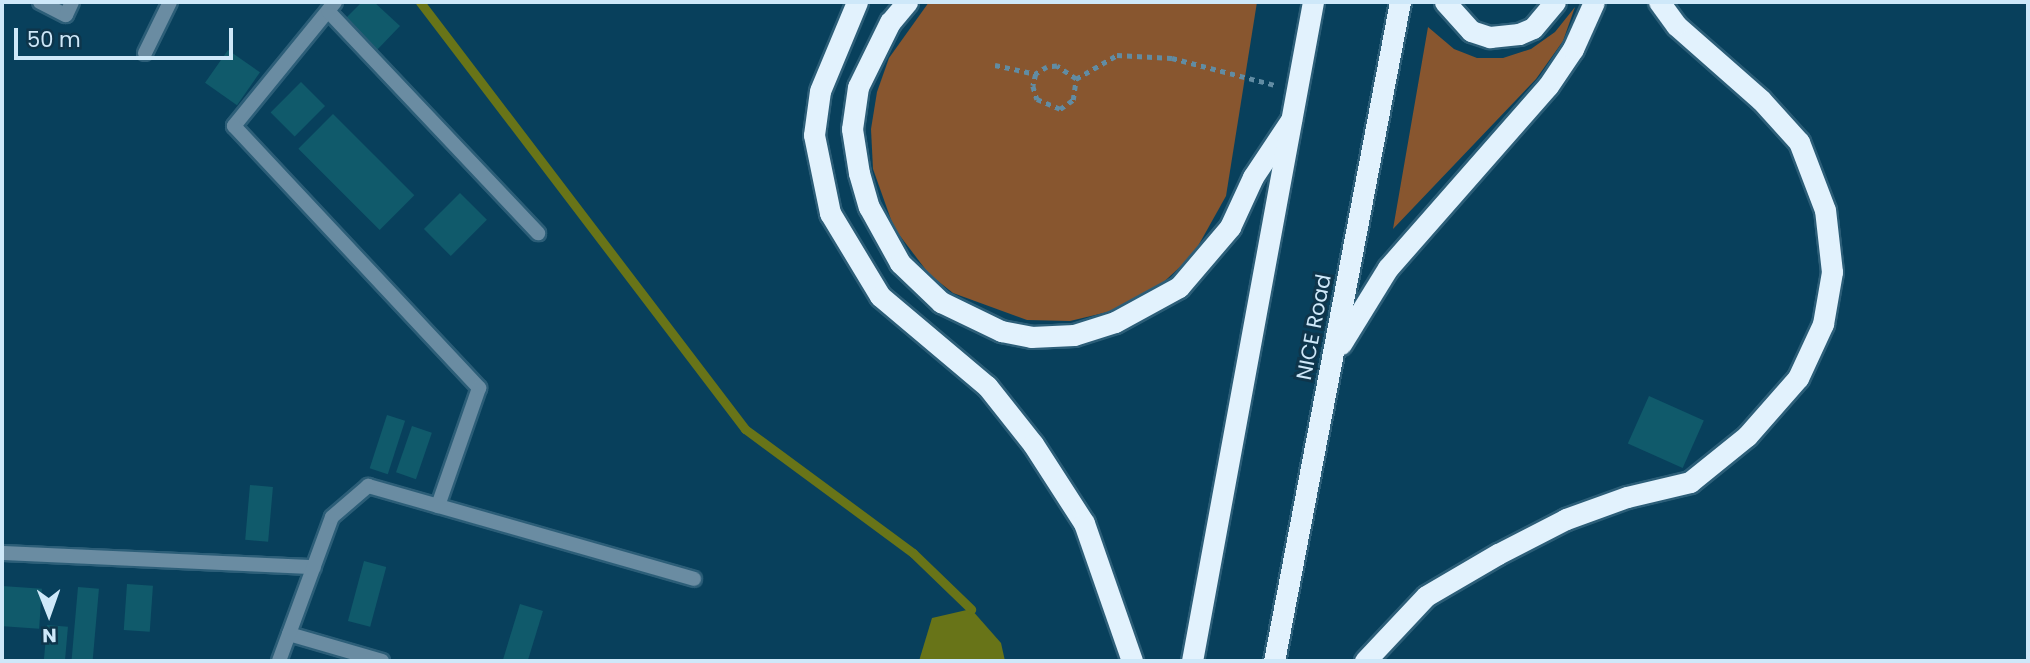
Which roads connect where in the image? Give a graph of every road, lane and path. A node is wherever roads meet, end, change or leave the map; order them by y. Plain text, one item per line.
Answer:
1 (40, 2) edge
2 (72, 2) edge
3 (170, 2) edge
4 (857, 2) edge
5 (907, 2) edge
6 (1313, 2) edge
7 (1400, 2) edge
8 (1445, 2) edge
9 (1555, 2) edge
10 (1594, 2) edge
11 (1659, 2) edge
12 (331, 6) edge
13 (145, 53) dead end
14 (995, 65) dead end
15 (1036, 74) junction
16 (1076, 79) junction
17 (1296, 91) junction
18 (1291, 120) junction
19 (538, 233) dead end
20 (1334, 357) junction
21 (438, 506) junction
22 (2, 553) edge
23 (314, 567) junction
24 (694, 579) dead end
25 (289, 634) junction
26 (279, 661) edge
27 (382, 661) edge
28 (1132, 661) edge
29 (1192, 661) edge
30 (1274, 661) edge
31 (1366, 661) edge

1 - 2 street
3 - 13 street
4 - 28 highway
5 - 18 highway
6 - 17 highway
7 - 20 highway, NICE Road
8 - 9 highway
10 - 20 highway
11 - 31 highway
12 - 19 street
12 - 21 street
14 - 15 path
15 - 16 path
15 - 16 path
16 - 17 path
17 - 18 highway
18 - 29 highway
20 - 30 highway, NICE Road
21 - 23 street
21 - 24 street
22 - 23 street
23 - 25 street
25 - 26 street
25 - 27 street

